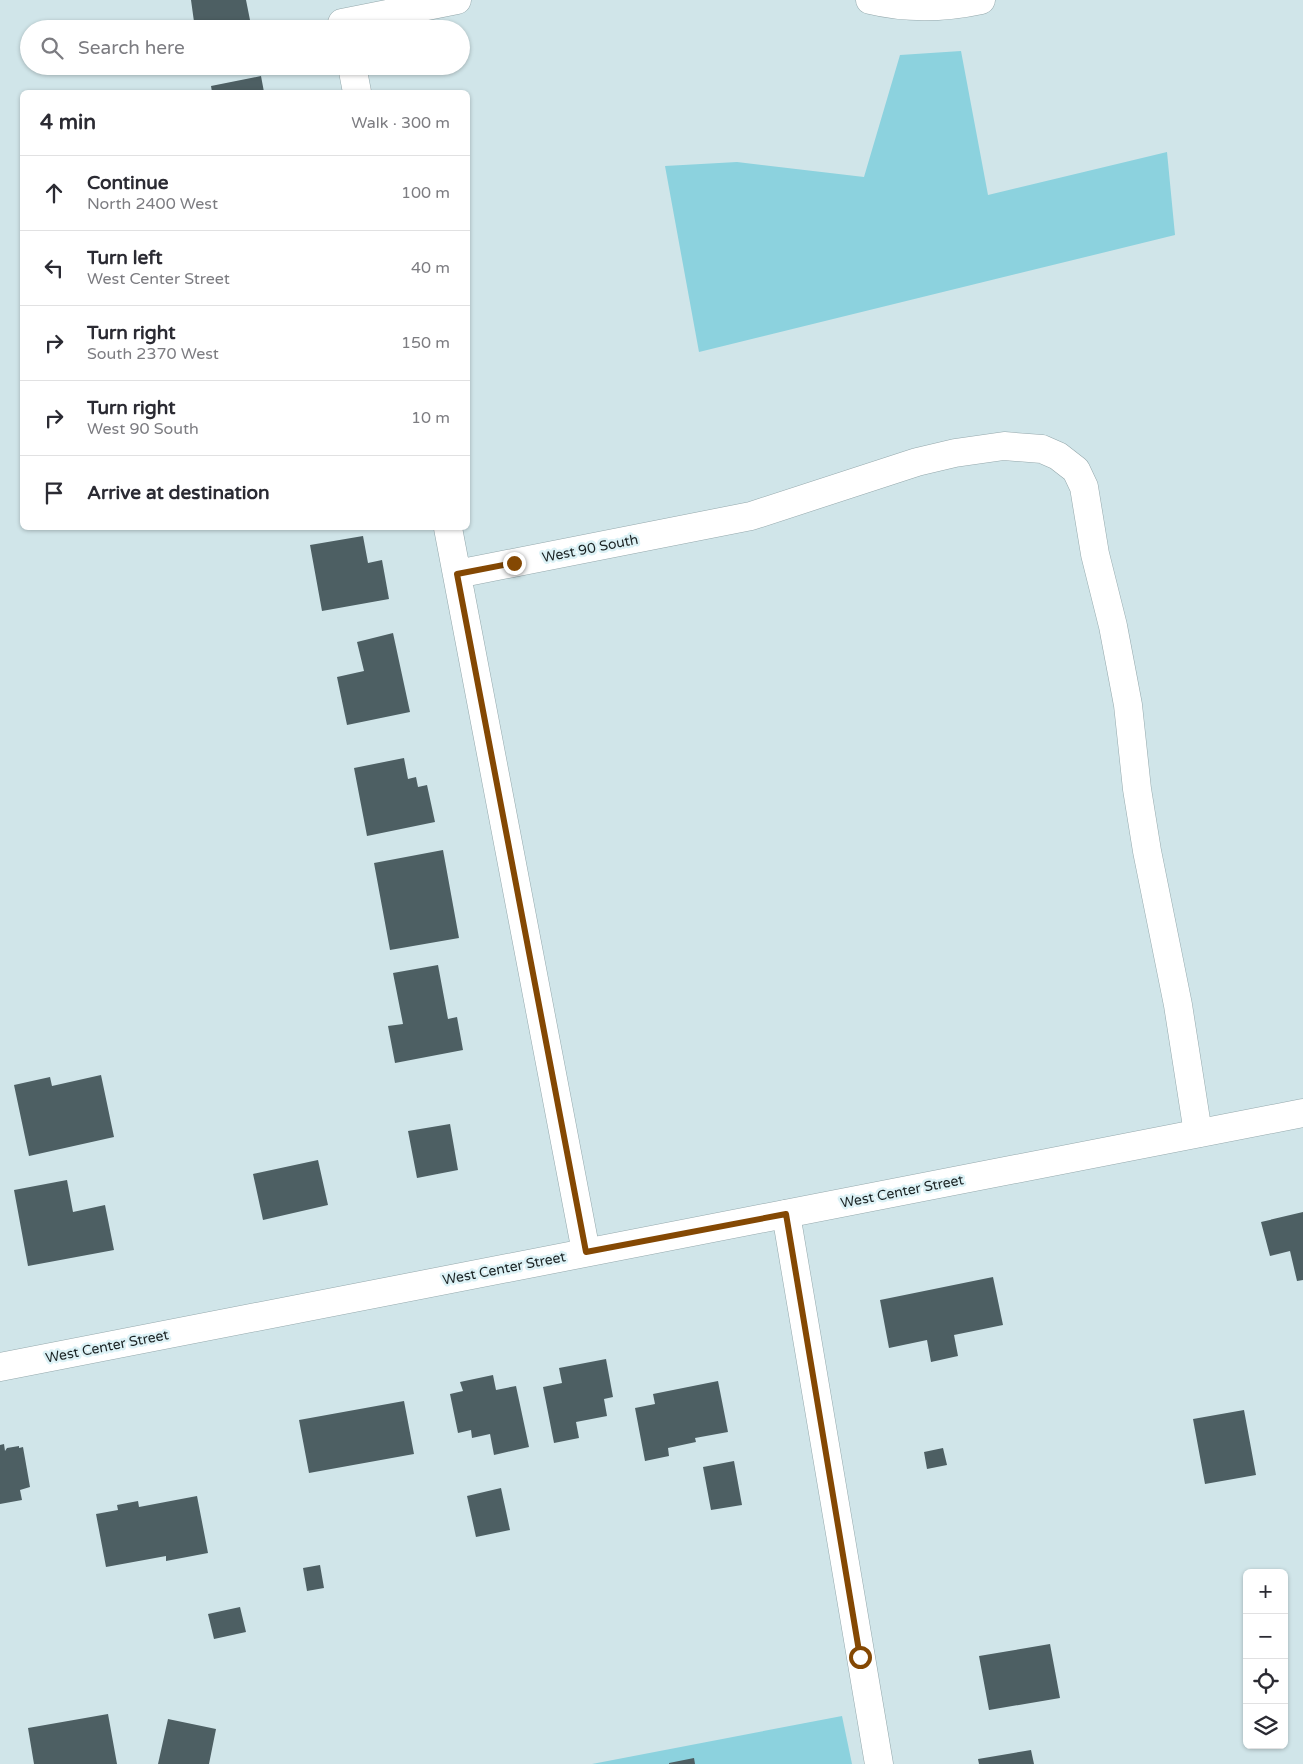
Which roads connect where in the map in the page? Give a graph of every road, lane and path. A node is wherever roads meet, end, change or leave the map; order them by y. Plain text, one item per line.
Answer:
1 (457, 0) edge
2 (870, 0) edge
3 (980, 0) edge
4 (341, 17) edge
5 (354, 75) edge
6 (357, 90) edge
7 (448, 530) edge
8 (457, 574) junction
9 (1303, 1113) edge
10 (1198, 1134) junction
11 (786, 1214) junction
12 (586, 1252) junction
13 (0, 1367) edge
14 (880, 1764) edge

1 - 4 street
2 - 3 street
5 - 6 street
7 - 8 street
8 - 10 street, West 90 South
8 - 12 street
9 - 10 street, West Center Street
10 - 11 street, West Center Street
11 - 12 street, West Center Street
11 - 14 street
12 - 13 street, West Center Street

